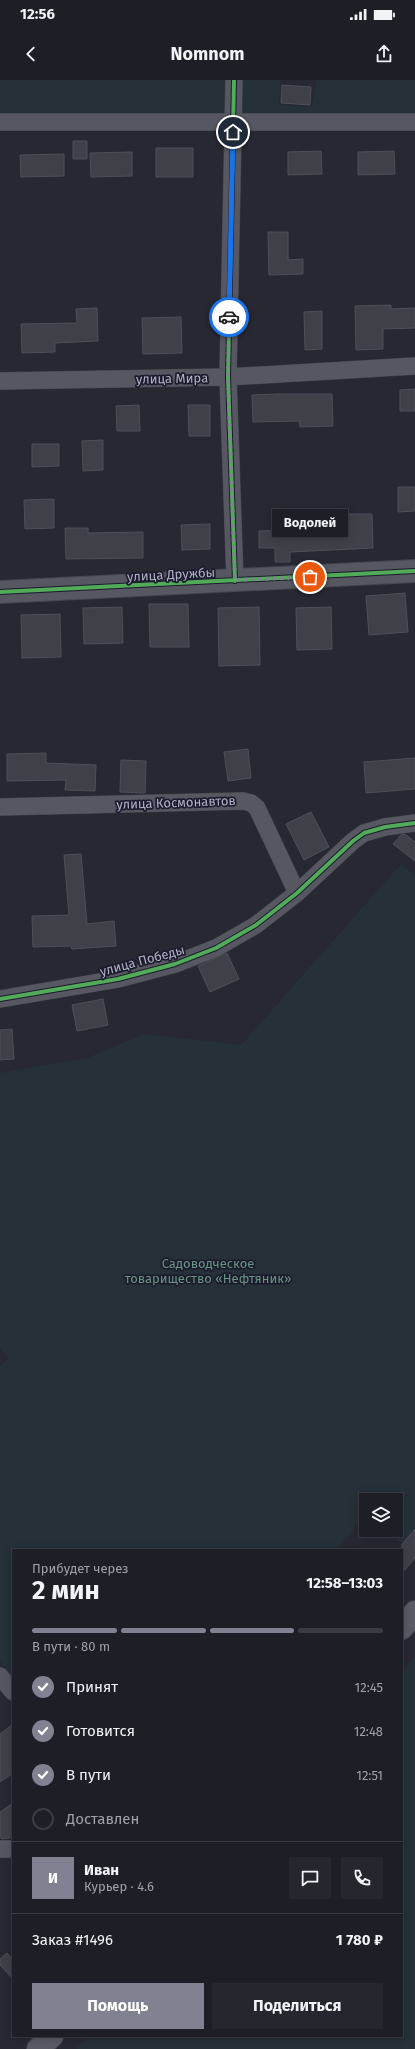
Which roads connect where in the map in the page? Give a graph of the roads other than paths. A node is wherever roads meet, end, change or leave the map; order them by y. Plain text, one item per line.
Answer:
1 (234, 80) edge
2 (0, 122) edge
3 (233, 122) junction
4 (415, 122) edge
5 (415, 366) edge
6 (228, 377) junction
7 (0, 381) edge
8 (415, 571) edge
9 (235, 580) junction
10 (0, 592) edge
11 (0, 807) edge
12 (415, 823) edge
13 (296, 893) junction
14 (0, 999) edge
15 (415, 1612) edge
16 (403, 1627) edge
17 (0, 1676) edge
18 (12, 1691) edge
19 (0, 1849) edge
20 (12, 1849) edge
21 (51, 2037) edge
22 (38, 2049) edge

1 - 3 street
2 - 3 street
3 - 4 street
3 - 6 street
5 - 6 street, улица Мира
6 - 7 street, улица Мира
6 - 9 street
8 - 9 street, улица Дружбы
9 - 10 street, улица Дружбы
11 - 13 street, улица Космонавтов
12 - 13 street, улица Победы
13 - 14 street, улица Победы
15 - 16 main road
17 - 18 street
19 - 20 street
21 - 22 main road

